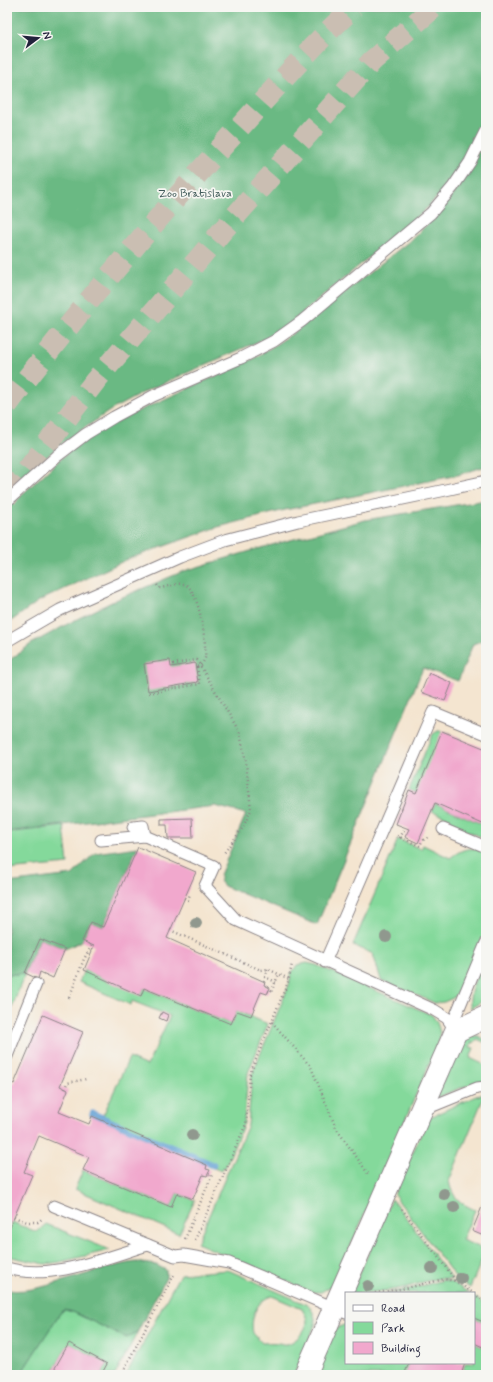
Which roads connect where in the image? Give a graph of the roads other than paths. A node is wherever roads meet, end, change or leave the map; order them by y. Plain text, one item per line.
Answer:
1 (486, 130) edge
2 (486, 480) edge
3 (7, 500) edge
4 (7, 641) edge
5 (486, 734) edge
6 (133, 827) dead end
7 (443, 829) dead end
8 (145, 836) junction
9 (101, 840) dead end
10 (486, 847) edge
11 (486, 943) edge
12 (325, 962) junction
13 (36, 984) dead end
14 (485, 1019) edge
15 (456, 1031) junction
16 (7, 1056) edge
17 (486, 1087) edge
18 (420, 1111) junction
19 (51, 1210) road end
20 (148, 1245) junction
21 (7, 1268) edge
22 (347, 1292) edge
23 (345, 1298) edge
24 (340, 1310) edge
25 (305, 1375) edge

1 - 3 lane
2 - 4 lane
5 - 12 lane
6 - 8 lane
7 - 10 lane
8 - 9 lane
8 - 12 lane
11 - 15 lane
12 - 15 lane
13 - 16 lane
14 - 15 street
15 - 18 street
17 - 18 lane
18 - 22 street
19 - 20 lane
20 - 21 lane
20 - 24 lane
23 - 24 street
24 - 25 street

